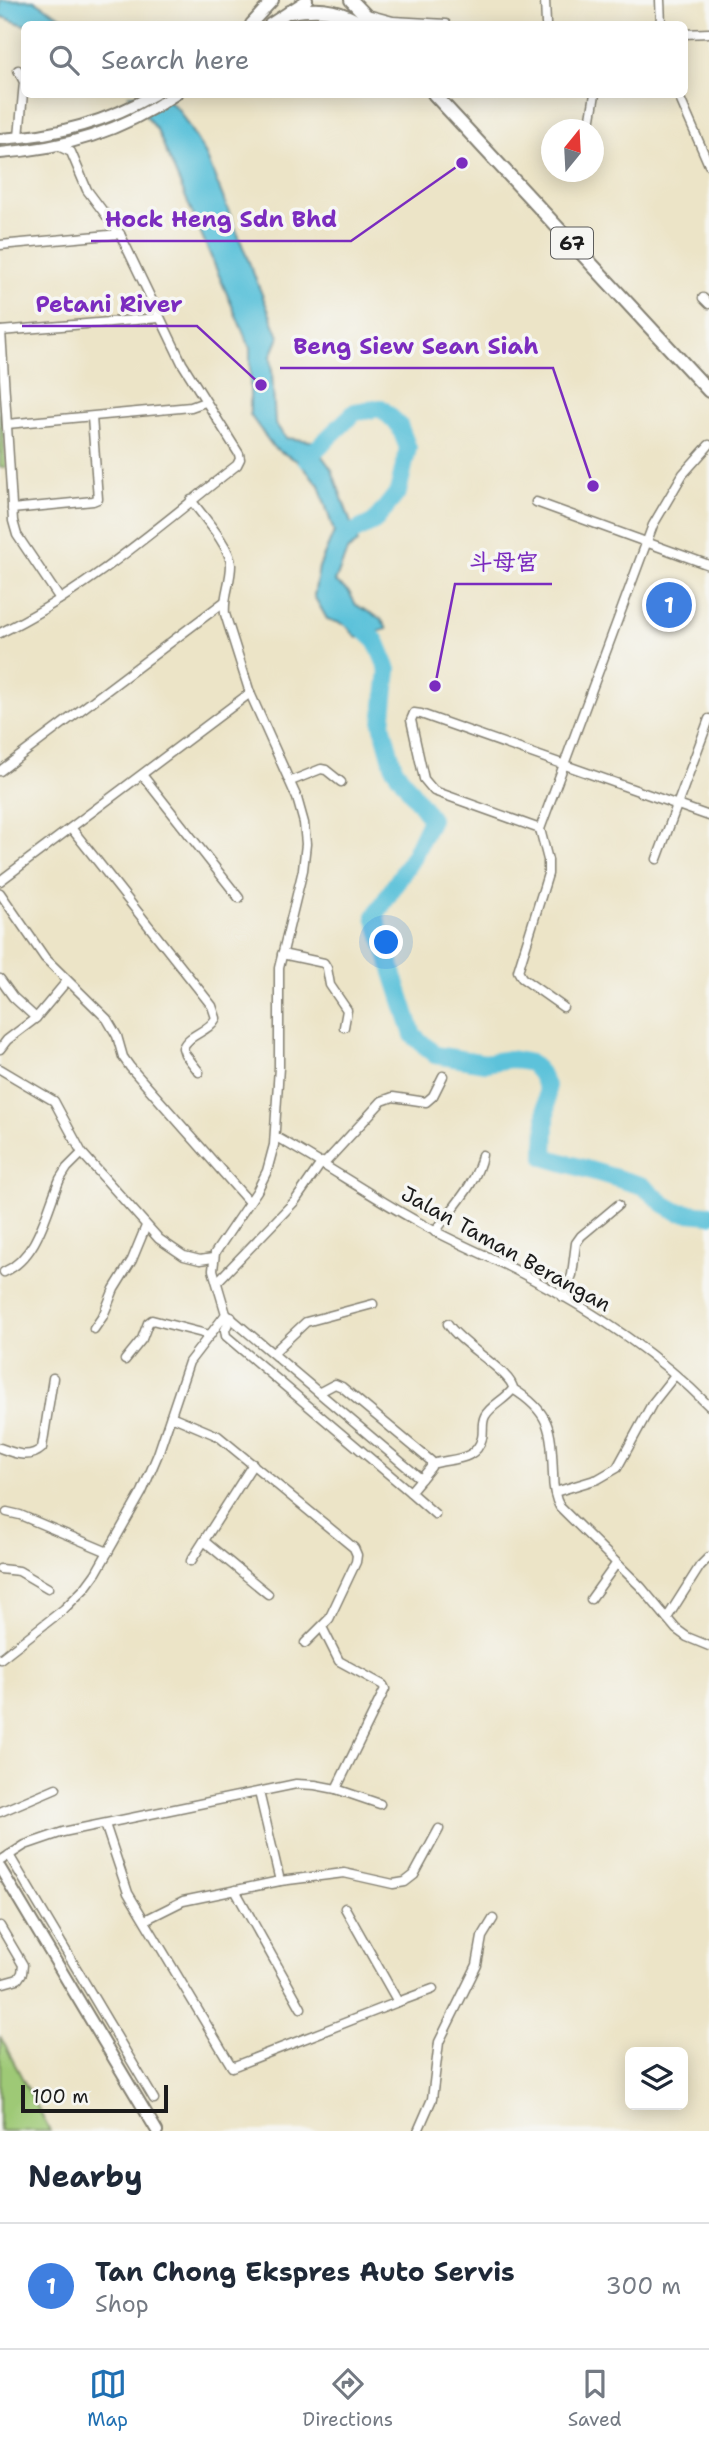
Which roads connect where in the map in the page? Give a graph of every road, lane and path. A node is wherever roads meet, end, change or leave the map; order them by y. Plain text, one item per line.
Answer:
1 (273, 0) edge
2 (306, 0) edge
3 (337, 0) edge
4 (351, 0) edge
5 (545, 0) edge
6 (660, 0) edge
7 (290, 12) junction
8 (360, 20) edge
9 (254, 21) edge
10 (275, 21) edge
11 (393, 21) edge
12 (545, 21) edge
13 (662, 21) edge
14 (709, 33) edge
15 (688, 34) edge
16 (18, 71) dead end
17 (21, 76) edge
18 (23, 98) edge
19 (149, 98) edge
20 (167, 98) edge
21 (438, 98) edge
22 (594, 98) edge
23 (680, 98) edge
24 (591, 119) edge
25 (114, 122) junction
26 (19, 137) junction
27 (1, 139) edge
28 (58, 146) junction
29 (0, 153) edge
30 (709, 165) edge
31 (120, 234) junction
32 (0, 245) edge
33 (159, 318) junction
34 (0, 331) edge
35 (709, 391) edge
36 (205, 402) junction
37 (92, 417) junction
38 (7, 424) junction
39 (709, 445) edge
40 (191, 500) junction
41 (536, 502) dead end
42 (12, 509) junction
43 (646, 541) junction
44 (709, 565) edge
45 (60, 599) junction
46 (225, 602) junction
47 (0, 633) edge
48 (250, 693) junction
49 (709, 719) edge
50 (562, 764) junction
51 (0, 771) edge
52 (142, 776) junction
53 (291, 781) junction
54 (341, 782) dead end
55 (677, 805) junction
56 (709, 816) edge
57 (72, 829) junction
58 (540, 829) junction
59 (657, 859) dead end
60 (0, 881) edge
61 (0, 893) edge
62 (239, 898) dead end
63 (282, 954) junction
64 (0, 979) edge
65 (67, 981) junction
66 (562, 1006) dead end
67 (36, 1018) junction
68 (344, 1027) dead end
69 (0, 1049) edge
70 (0, 1069) edge
71 (199, 1072) dead end
72 (443, 1076) dead end
73 (276, 1137) junction
74 (82, 1153) junction
75 (482, 1155) dead end
76 (323, 1163) junction
77 (249, 1202) junction
78 (618, 1205) dead end
79 (146, 1226) junction
80 (435, 1232) junction
81 (213, 1258) junction
82 (4, 1272) dead end
83 (216, 1282) junction
84 (563, 1297) junction
85 (373, 1304) dead end
86 (228, 1315) junction
87 (448, 1324) dead end
88 (94, 1329) dead end
89 (210, 1335) junction
90 (273, 1353) junction
91 (125, 1360) dead end
92 (675, 1375) junction
93 (53, 1378) dead end
94 (513, 1389) junction
95 (320, 1392) junction
96 (709, 1406) edge
97 (171, 1416) junction
98 (0, 1448) edge
99 (253, 1464) junction
100 (432, 1464) junction
101 (421, 1479) junction
102 (410, 1492) junction
103 (555, 1492) junction
104 (7, 1512) dead end
105 (435, 1514) dead end
106 (204, 1541) junction
107 (108, 1552) junction
108 (709, 1557) edge
109 (191, 1561) dead end
110 (616, 1564) junction
111 (0, 1569) edge
112 (48, 1588) dead end
113 (268, 1594) dead end
114 (592, 1599) dead end
115 (667, 1618) junction
116 (322, 1627) junction
117 (305, 1643) dead end
118 (709, 1646) edge
119 (0, 1658) edge
120 (56, 1788) dead end
121 (336, 1789) junction
122 (259, 1792) junction
123 (380, 1804) dead end
124 (0, 1812) edge
125 (105, 1824) junction
126 (439, 1829) dead end
127 (9, 1855) junction
128 (0, 1861) edge
129 (0, 1868) edge
130 (280, 1881) junction
131 (235, 1890) junction
132 (345, 1908) dead end
133 (492, 1919) dead end
134 (145, 1920) junction
135 (0, 1926) edge
136 (0, 1984) edge
137 (433, 1989) dead end
138 (398, 2002) junction
139 (301, 2008) dead end
140 (154, 2099) dead end
141 (157, 2131) edge
142 (418, 2131) edge

1 - 9 street
2 - 7 street
3 - 8 main road
4 - 8 main road
5 - 12 street
6 - 13 street
7 - 8 main road
7 - 10 street
8 - 11 street
14 - 15 street
16 - 17 street
18 - 26 street
19 - 25 street
20 - 25 street
21 - 35 main road, 67
22 - 24 street
23 - 30 street
25 - 26 street
25 - 28 street
26 - 27 street
28 - 29 street
28 - 31 street
31 - 32 street
31 - 33 street
33 - 34 street
33 - 36 street
34 - 38 street
36 - 37 street
36 - 40 street
37 - 38 street
37 - 42 street
38 - 42 street
39 - 43 street
40 - 45 street
40 - 46 street
41 - 43 street
42 - 45 street
43 - 44 street
43 - 50 street
45 - 47 street
46 - 48 street
46 - 51 street
48 - 52 street
48 - 53 street
49 - 55 street
50 - 55 street
50 - 58 street
50 - 58 street
52 - 57 street
52 - 62 street
53 - 54 street
53 - 63 street
55 - 56 street
55 - 59 street
57 - 60 street
57 - 71 street
58 - 66 street
61 - 65 street
63 - 68 street
63 - 73 street
64 - 67 street
65 - 67 street
65 - 77 street
67 - 69 street
70 - 74 street
72 - 76 street
73 - 76 street, Jalan Taman Berangan
73 - 77 street
74 - 79 street
74 - 82 street
75 - 80 street
76 - 80 street, Jalan Taman Berangan
76 - 83 street
77 - 81 street
78 - 84 street
79 - 81 street
79 - 88 street
80 - 84 street, Jalan Taman Berangan
81 - 83 street
83 - 86 street
84 - 92 street, Jalan Taman Berangan
85 - 90 street
86 - 89 street
86 - 90 street
86 - 102 street
87 - 94 street
89 - 91 street
89 - 97 street
90 - 95 street
92 - 96 street, Jalan Taman Berangan
92 - 103 street
93 - 98 street
94 - 100 street
94 - 103 street
95 - 100 street
95 - 101 street
97 - 99 street
97 - 107 street
99 - 106 street
99 - 116 street
100 - 101 street
101 - 102 street
102 - 105 street
103 - 110 street
104 - 107 street
106 - 109 street
106 - 113 street
107 - 119 street
108 - 115 street
110 - 114 street
110 - 115 street
111 - 112 street
115 - 118 street
116 - 117 street
116 - 121 street
120 - 124 street
121 - 122 street
121 - 123 street
122 - 125 street
122 - 130 street
125 - 127 street
125 - 134 street
126 - 130 street
127 - 128 street
127 - 140 street
129 - 141 street
130 - 131 street
131 - 134 street
131 - 139 street
132 - 138 street
133 - 142 street
134 - 138 street
135 - 136 street
137 - 138 street

